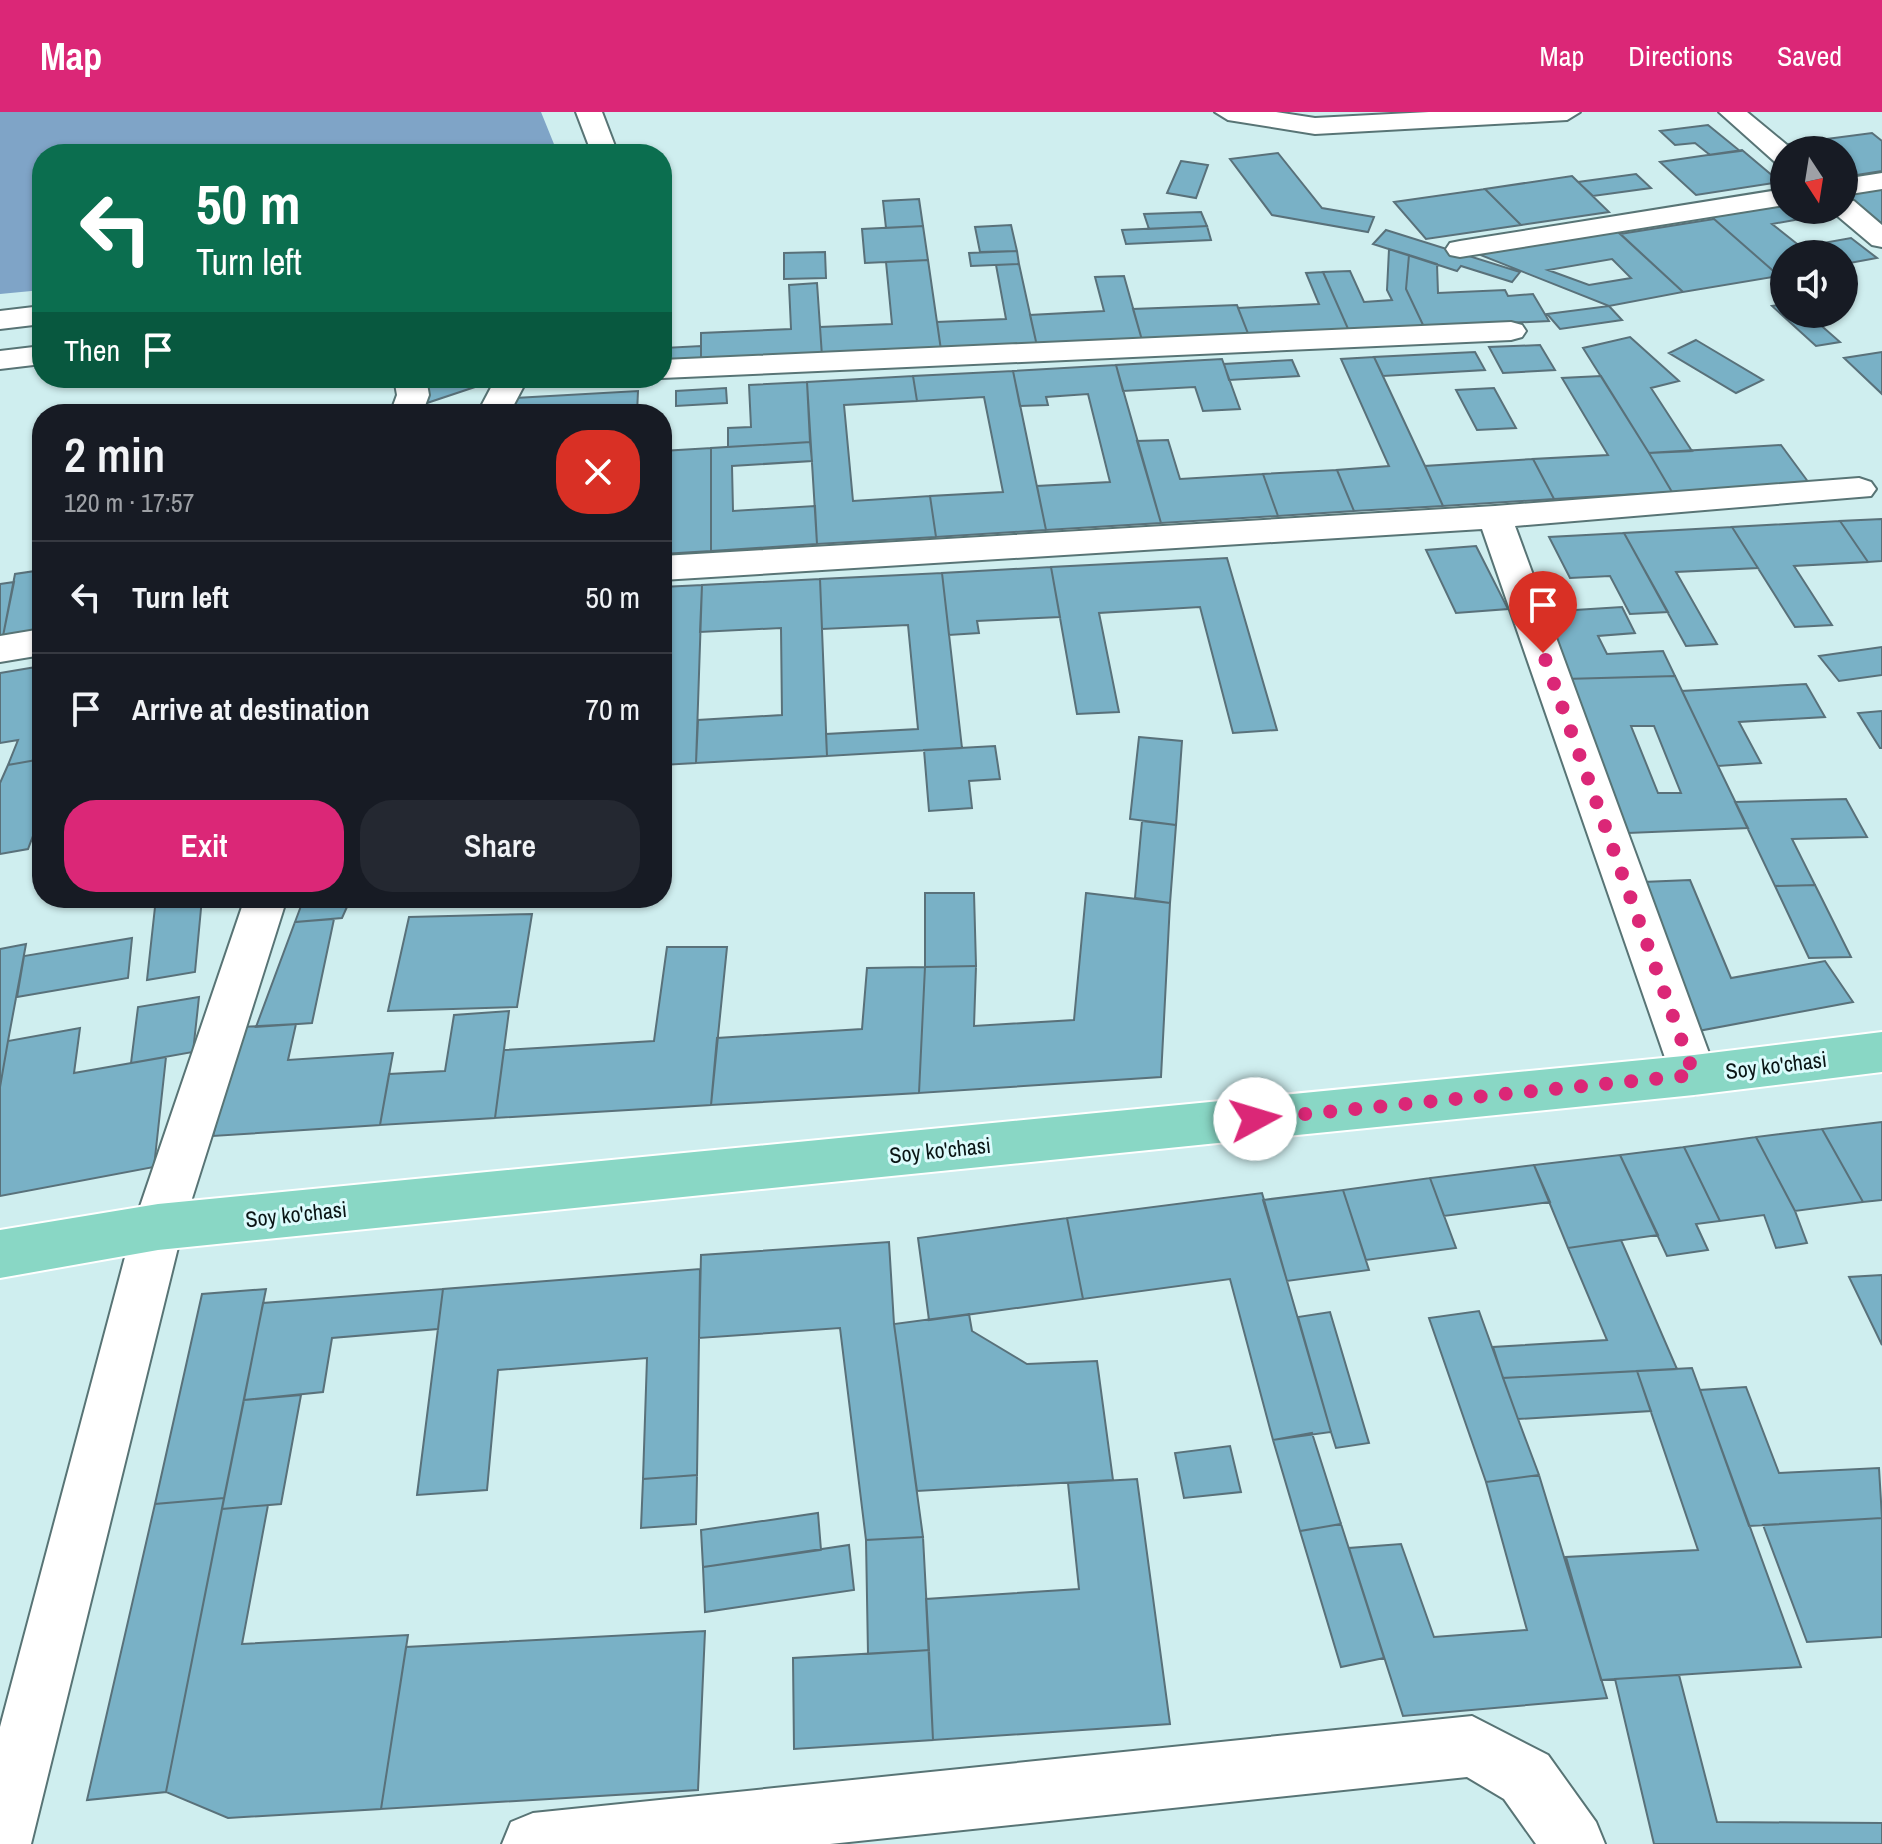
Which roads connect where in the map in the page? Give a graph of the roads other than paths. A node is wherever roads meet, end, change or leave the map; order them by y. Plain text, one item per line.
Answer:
1 (589, 112) edge
2 (1228, 112) edge
3 (1567, 112) edge
4 (1732, 112) edge
5 (601, 144) edge
6 (1770, 144) edge
7 (1882, 181) edge
8 (1858, 185) edge
9 (1770, 199) edge
10 (1858, 219) edge
11 (1882, 239) edge
12 (1460, 249) dead end
13 (32, 316) edge
14 (0, 320) edge
15 (1511, 331) dead end
16 (32, 356) edge
17 (0, 360) edge
18 (672, 369) edge
19 (1859, 489) dead end
20 (1495, 517) junction
21 (672, 567) edge
22 (32, 644) edge
23 (0, 649) edge
24 (263, 908) edge
25 (1882, 1052) edge
26 (1694, 1075) junction
27 (158, 1227) junction
28 (0, 1254) edge
29 (0, 1844) edge
30 (533, 1844) edge
31 (1574, 1844) edge

1 - 5 street
2 - 3 street
4 - 6 street
7 - 8 street
9 - 12 street
10 - 11 street
13 - 14 street
15 - 18 street
16 - 17 street
19 - 20 street
20 - 21 street
20 - 26 street
22 - 23 street
24 - 27 street
25 - 26 main road, Soy ko'chasi
26 - 27 main road, Soy ko'chasi
27 - 28 main road, Soy ko'chasi
27 - 29 street
30 - 31 street

